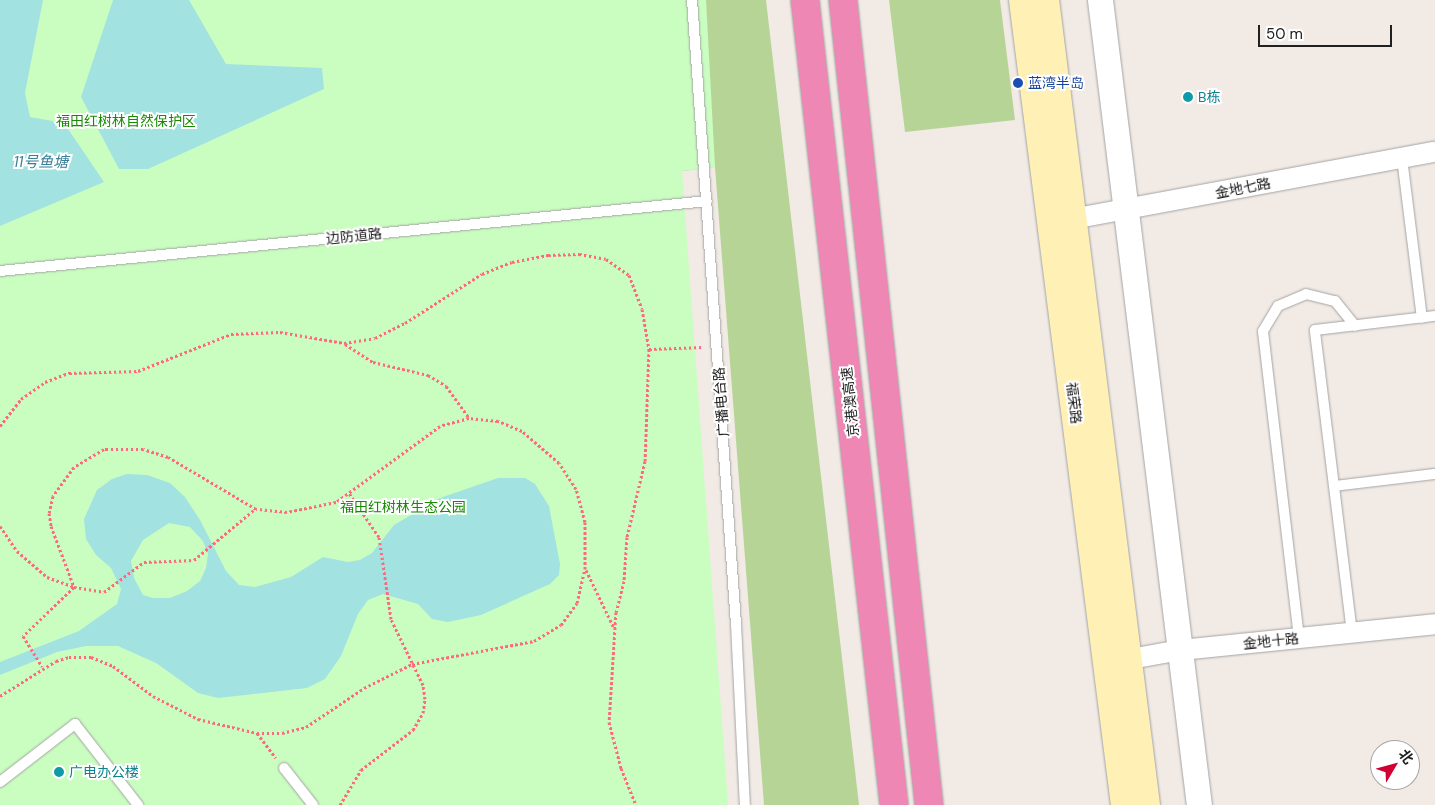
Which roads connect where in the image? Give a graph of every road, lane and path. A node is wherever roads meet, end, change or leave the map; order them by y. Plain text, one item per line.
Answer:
1 (692, 0) edge
2 (805, 0) edge
3 (843, 0) edge
4 (1023, 0) edge
5 (1045, 0) edge
6 (1100, 0) edge
7 (1435, 152) edge
8 (1402, 158) junction
9 (707, 200) junction
10 (1126, 210) junction
11 (1062, 221) junction
12 (0, 270) edge
13 (1435, 316) edge
14 (1422, 318) junction
15 (1355, 326) junction
16 (344, 343) junction
17 (717, 346) junction
18 (649, 349) junction
19 (469, 418) junction
20 (0, 426) edge
21 (1435, 474) edge
22 (1334, 486) junction
23 (349, 493) junction
24 (256, 509) junction
25 (0, 526) edge
26 (586, 569) junction
27 (74, 587) junction
28 (1435, 624) edge
29 (614, 628) junction
30 (1352, 633) junction
31 (1299, 638) junction
32 (1181, 650) junction
33 (1117, 661) junction
34 (412, 664) junction
35 (42, 668) junction
36 (0, 696) edge
37 (257, 733) junction
38 (284, 768) joint
39 (0, 782) edge
40 (138, 805) edge
41 (313, 805) edge
42 (340, 805) edge
43 (636, 805) edge
44 (744, 805) edge
45 (894, 805) edge
46 (929, 805) edge
47 (1125, 805) edge
48 (1146, 805) edge
49 (1199, 805) edge

1 - 9 lane, 广播电台路
2 - 45 highway, 京港澳高速
3 - 46 highway
4 - 11 main road, 福荣路
5 - 11 main road, 福荣路
6 - 10 street
7 - 8 street, 金地七路
8 - 10 street, 金地七路
8 - 14 lane
9 - 12 lane, 边防道路
9 - 17 lane, 广播电台路
10 - 11 street, 金地七路
10 - 32 street
11 - 33 main road, 福荣路
13 - 14 lane
14 - 15 lane
15 - 22 lane
15 - 31 lane
16 - 18 path
16 - 19 path
16 - 20 path
17 - 18 path
17 - 44 lane, 广播电台路
18 - 29 path
19 - 23 path
19 - 26 path
21 - 22 lane
22 - 30 lane
23 - 24 path
23 - 34 path
24 - 27 path
24 - 27 path
25 - 27 path
26 - 29 path
26 - 34 path
27 - 35 path
28 - 30 street, 金地十路
29 - 43 path
30 - 31 street, 金地十路
31 - 32 street, 金地十路
32 - 33 street, 金地十路
32 - 49 street
33 - 47 main road, 福荣路
33 - 48 main road, 福荣路
34 - 37 path
34 - 42 path
35 - 36 path
35 - 37 path
37 - 38 path
38 - 41 lane
39 - 40 lane

